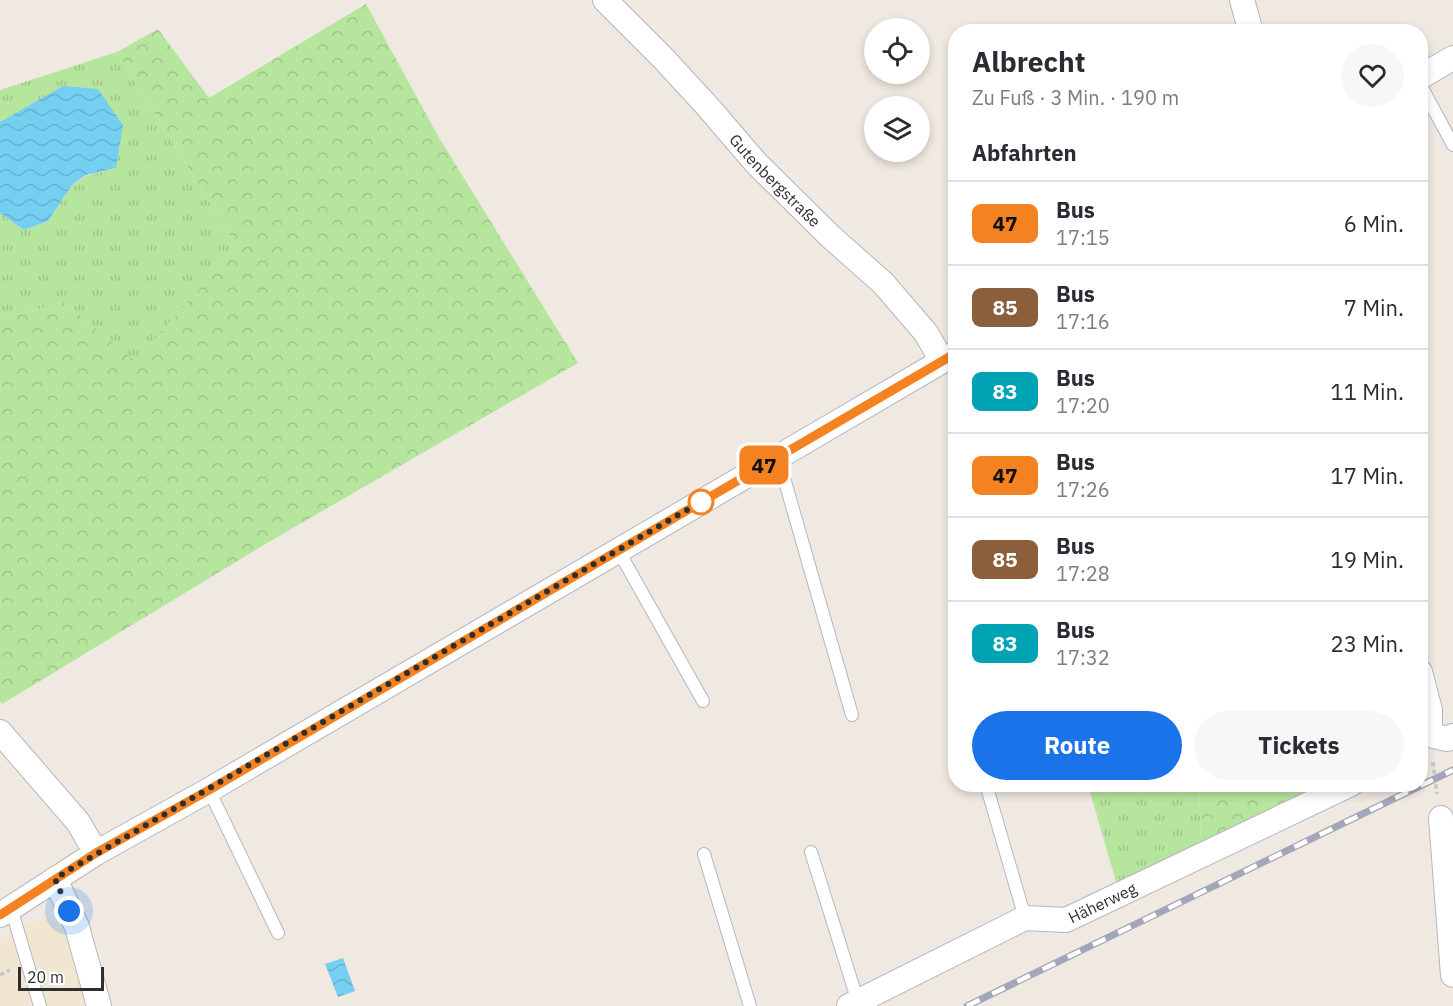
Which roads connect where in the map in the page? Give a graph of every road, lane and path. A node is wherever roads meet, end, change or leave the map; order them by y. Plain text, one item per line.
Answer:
1 (605, 0) edge
2 (1242, 0) edge
3 (1249, 24) edge
4 (1453, 58) edge
5 (1428, 72) edge
6 (1428, 99) edge
7 (1453, 145) edge
8 (948, 356) edge
9 (948, 358) edge
10 (778, 457) junction
11 (618, 550) junction
12 (703, 701) dead end
13 (1428, 702) edge
14 (852, 715) dead end
15 (0, 732) edge
16 (1434, 739) edge
17 (209, 790) junction
18 (988, 792) edge
19 (1334, 792) edge
20 (1441, 818) joint
21 (811, 852) dead end
22 (96, 853) junction
23 (704, 854) dead end
24 (55, 879) junction
25 (5, 912) edge
26 (1025, 918) junction
27 (278, 933) dead end
28 (1453, 975) edge
29 (854, 1004) edge
30 (40, 1006) edge
31 (99, 1006) edge
32 (750, 1006) edge

1 - 8 street, Gutenbergstraße
2 - 3 street
4 - 5 street
6 - 7 lane
9 - 10 street
10 - 11 street
10 - 14 lane
11 - 12 lane
11 - 17 street
13 - 16 street
15 - 22 street
16 - 20 path
17 - 22 street
17 - 27 lane
18 - 26 lane
19 - 26 street, Häherweg
20 - 28 street
21 - 29 lane
22 - 24 street
23 - 32 lane
24 - 25 street
24 - 31 street
25 - 30 lane
26 - 29 street, Häherweg

